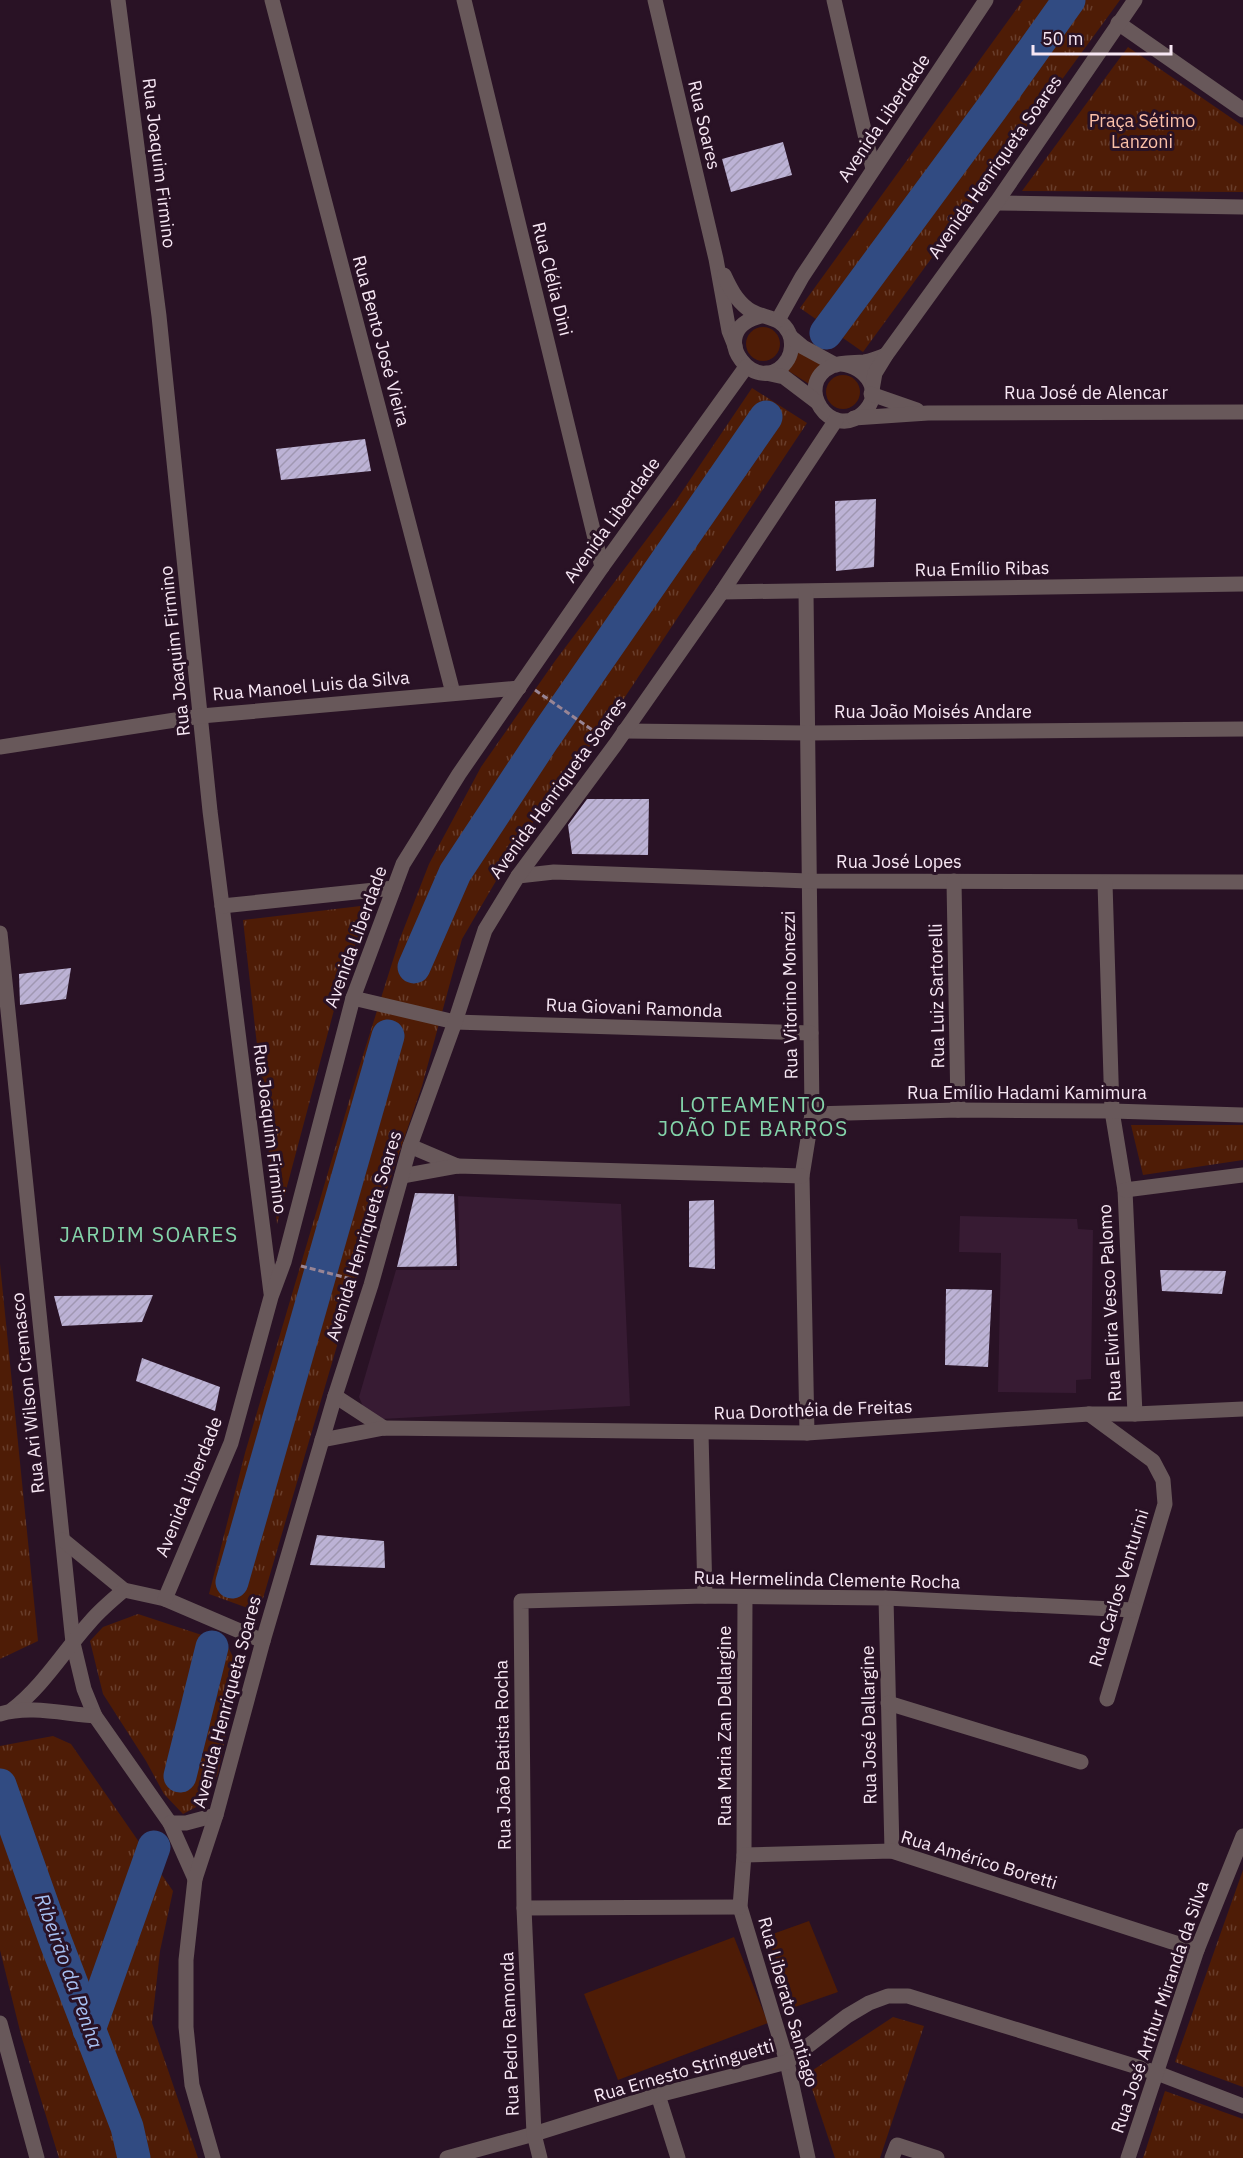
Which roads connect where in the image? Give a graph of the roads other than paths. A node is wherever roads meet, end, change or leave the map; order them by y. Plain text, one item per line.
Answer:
1 (118, 0) edge
2 (272, 0) edge
3 (464, 0) edge
4 (655, 0) edge
5 (834, 0) edge
6 (987, 0) edge
7 (1135, 0) edge
8 (1118, 23) junction
9 (1243, 110) edge
10 (873, 170) junction
11 (996, 203) junction
12 (1243, 207) edge
13 (716, 259) junction
14 (761, 316) junction
15 (778, 320) junction
16 (791, 337) junction
17 (735, 346) junction
18 (886, 355) junction
19 (838, 364) junction
20 (746, 367) junction
21 (766, 373) junction
22 (872, 392) junction
23 (817, 402) junction
24 (1243, 412) edge
25 (928, 413) junction
26 (855, 418) junction
27 (836, 420) junction
28 (602, 567) junction
29 (1243, 584) edge
30 (722, 592) junction
31 (806, 592) junction
32 (521, 685) junction
33 (453, 693) junction
34 (201, 716) junction
35 (1243, 729) edge
36 (624, 731) junction
37 (808, 733) junction
38 (0, 747) edge
39 (538, 849) junction
40 (554, 872) junction
41 (518, 876) junction
42 (808, 881) junction
43 (954, 881) junction
44 (1243, 882) edge
45 (1105, 883) junction
46 (394, 888) junction
47 (222, 906) junction
48 (0, 933) edge
49 (353, 998) junction
50 (455, 1022) junction
51 (811, 1033) junction
52 (958, 1110) junction
53 (1112, 1111) junction
54 (812, 1114) junction
55 (1243, 1115) edge
56 (410, 1146) junction
57 (457, 1166) junction
58 (1243, 1175) edge
59 (402, 1176) junction
60 (802, 1176) junction
61 (1125, 1190) junction
62 (271, 1297) junction
63 (335, 1396) junction
64 (1243, 1409) edge
65 (1089, 1414) junction
66 (1135, 1414) junction
67 (384, 1428) junction
68 (701, 1433) junction
69 (807, 1433) junction
70 (322, 1440) junction
71 (63, 1540) junction
72 (124, 1590) junction
73 (705, 1596) junction
74 (745, 1597) junction
75 (886, 1598) junction
76 (165, 1599) junction
77 (521, 1601) joint
78 (1132, 1610) junction
79 (263, 1641) junction
80 (73, 1643) junction
81 (1107, 1699) dead end
82 (888, 1703) junction
83 (5, 1713) edge
84 (95, 1716) junction
85 (1081, 1762) dead end
86 (216, 1815) junction
87 (170, 1823) junction
88 (1243, 1836) edge
89 (891, 1851) junction
90 (744, 1855) junction
91 (195, 1879) junction
92 (740, 1907) junction
93 (524, 1908) junction
94 (1197, 1950) junction
95 (0, 2023) edge
96 (787, 2062) junction
97 (1157, 2073) junction
98 (658, 2096) junction
99 (1243, 2106) edge
100 (534, 2134) junction
101 (895, 2152) edge
102 (37, 2158) edge
103 (213, 2158) edge
104 (447, 2158) edge
105 (540, 2158) edge
106 (678, 2158) edge
107 (808, 2158) edge
108 (937, 2158) edge
109 (1128, 2158) edge

1 - 34 street, Rua Joaquim Firmino
2 - 33 street, Rua Bento José Vieira
3 - 28 street, Rua Clélia Dini
4 - 13 street, Rua Soares
5 - 10 street
6 - 10 street, Avenida Liberdade
7 - 8 street, Avenida Henriqueta Soares
8 - 9 street
8 - 11 street, Avenida Henriqueta Soares
10 - 15 street, Avenida Liberdade
11 - 12 street
11 - 18 street, Avenida Henriqueta Soares
13 - 14 street
13 - 17 street
14 - 15 street
14 - 17 street
15 - 16 street
16 - 19 street
16 - 21 street
17 - 20 street
18 - 19 street
18 - 22 street, Avenida Henriqueta Soares
19 - 22 street
19 - 23 street
20 - 21 street
20 - 28 street, Avenida Liberdade
21 - 23 street
22 - 25 street
22 - 26 street
23 - 27 street
24 - 25 street, Rua José de Alencar
25 - 26 street
26 - 27 street
27 - 30 street, Avenida Henriqueta Soares
28 - 32 street, Avenida Liberdade
29 - 31 street, Rua Emílio Ribas
30 - 31 street, Rua Emílio Ribas
30 - 36 street, Avenida Henriqueta Soares
31 - 37 street, Rua Vitorino Monezzi
32 - 33 street, Rua Manoel Luis da Silva
32 - 46 street, Avenida Liberdade
33 - 34 street, Rua Manoel Luis da Silva
34 - 38 street, Rua Manoel Luis da Silva
34 - 47 street, Rua Joaquim Firmino
35 - 37 street, Rua João Moisés Andare
36 - 37 street, Rua João Moisés Andare
36 - 39 street, Avenida Henriqueta Soares
37 - 42 street, Rua Vitorino Monezzi
39 - 40 street
39 - 41 street, Avenida Henriqueta Soares
40 - 41 street, Rua José Lopes
40 - 42 street, Rua José Lopes
41 - 50 street, Avenida Henriqueta Soares
42 - 43 street, Rua José Lopes
42 - 51 street, Rua Vitorino Monezzi
43 - 45 street, Rua José Lopes
43 - 52 street, Rua Luiz Sartorelli
44 - 45 street, Rua José Lopes
45 - 53 street, Rua Elvira Vesco Palomo
46 - 47 street
46 - 49 street, Avenida Liberdade
47 - 62 street, Rua Joaquim Firmino
48 - 71 street, Rua Ari Wilson Cremasco
49 - 50 street, Rua Giovani Ramonda
49 - 62 street, Avenida Liberdade
50 - 51 street, Rua Giovani Ramonda
50 - 56 street, Avenida Henriqueta Soares
51 - 54 street, Rua Vitorino Monezzi
52 - 53 street, Rua Emílio Hadami Kamimura
52 - 54 street, Rua Emílio Hadami Kamimura
53 - 55 street, Rua Emílio Hadami Kamimura
53 - 61 street, Rua Elvira Vesco Palomo
54 - 60 street, Rua Vitorino Monezzi
56 - 57 street
56 - 59 street, Avenida Henriqueta Soares
57 - 59 street
57 - 60 street
58 - 61 street, Rua Elvira Vesco Palomo
59 - 63 street, Avenida Henriqueta Soares
60 - 69 street, Rua Vitorino Monezzi
61 - 66 street, Rua Elvira Vesco Palomo
62 - 76 street, Avenida Liberdade
63 - 67 street
63 - 70 street, Avenida Henriqueta Soares
64 - 66 street, Rua Dorothéia de Freitas
65 - 66 street, Rua Dorothéia de Freitas
65 - 69 street, Rua Dorothéia de Freitas
65 - 78 street, Rua Carlos Venturini
67 - 68 street, Rua Dorothéia de Freitas
67 - 70 street, Rua Dorothéia de Freitas
68 - 69 street, Rua Dorothéia de Freitas
68 - 73 street
70 - 79 street, Avenida Henriqueta Soares
71 - 72 street
71 - 80 street, Rua Ari Wilson Cremasco
72 - 76 street
72 - 80 street
73 - 74 street, Rua Hermelinda Clemente Rocha
73 - 77 street, Rua Hermelinda Clemente Rocha
74 - 75 street, Rua Hermelinda Clemente Rocha
74 - 90 street, Rua Maria Zan Dellargine
75 - 78 street, Rua Hermelinda Clemente Rocha
75 - 82 street, Rua José Dallargine
76 - 79 street
77 - 93 street, Rua João Batista Rocha
78 - 81 street, Rua Carlos Venturini
79 - 86 street, Avenida Henriqueta Soares
80 - 83 street
80 - 84 street, Rua Ari Wilson Cremasco
82 - 85 street
82 - 89 street, Rua José Dallargine
83 - 84 street
84 - 87 street, Rua Ari Wilson Cremasco
86 - 87 street
86 - 91 street, Avenida Henriqueta Soares
87 - 91 street, Rua Ari Wilson Cremasco
88 - 94 street, Rua José Arthur Miranda da Silva
89 - 90 street, Rua Américo Boretti
89 - 94 street, Rua Américo Boretti
90 - 92 street, Rua Liberato Santiago
91 - 103 street, Avenida Henriqueta Soares
92 - 93 street
92 - 96 street, Rua Liberato Santiago
93 - 100 street, Rua Pedro Ramonda
94 - 97 street, Rua José Arthur Miranda da Silva
95 - 102 street
96 - 97 street, Rua Ernesto Stringuetti
96 - 98 street, Rua Ernesto Stringuetti
96 - 107 street, Rua Liberato Santiago
97 - 99 street, Rua Ernesto Stringuetti
97 - 109 street, Rua José Arthur Miranda da Silva
98 - 100 street, Rua Ernesto Stringuetti
98 - 106 street
100 - 104 street, Rua Ernesto Stringuetti
100 - 105 street, Rua Pedro Ramonda
101 - 108 street

